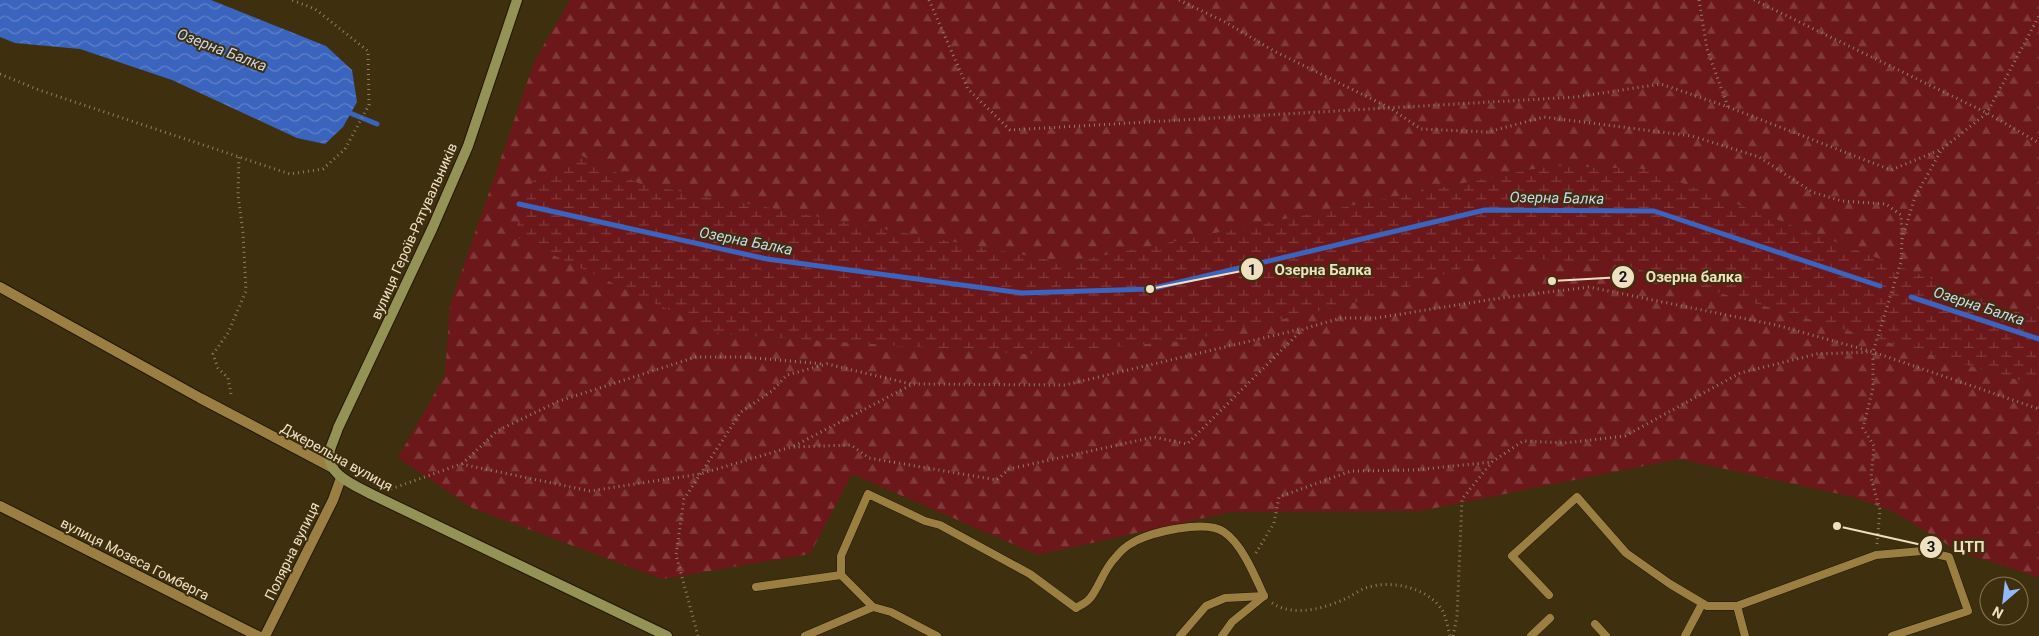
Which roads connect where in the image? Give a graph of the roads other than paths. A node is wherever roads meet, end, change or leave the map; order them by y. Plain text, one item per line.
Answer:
1 (517, 0) edge
2 (0, 287) edge
3 (332, 468) junction
4 (341, 478) junction
5 (0, 506) edge
6 (841, 575) junction
7 (756, 588) dead end
8 (1264, 596) junction
9 (1549, 596) dead end
10 (1702, 604) junction
11 (1737, 606) junction
12 (873, 607) junction
13 (1550, 618) dead end
14 (1595, 624) dead end
15 (258, 636) edge
16 (265, 636) edge
17 (668, 636) edge
18 (805, 636) edge
19 (937, 636) edge
20 (1180, 636) edge
21 (1222, 636) edge
22 (1531, 636) edge
23 (1606, 636) edge
24 (1685, 636) edge
25 (1745, 636) edge
26 (1892, 636) edge

1 - 3 main road, вулиця Героїв-Рятувальників
2 - 3 street, Джерельна вулиця
3 - 4 main road, Джерельна вулиця
4 - 16 street, Полярна вулиця
4 - 17 main road, Джерельна вулиця
5 - 15 street, вулиця Мозеса Гомберга
6 - 7 lane
6 - 8 lane
6 - 12 lane
8 - 20 lane
8 - 21 lane
9 - 10 lane
10 - 11 lane
10 - 24 lane
11 - 25 lane
11 - 26 lane
12 - 18 lane
12 - 19 lane
13 - 22 lane
14 - 23 lane

